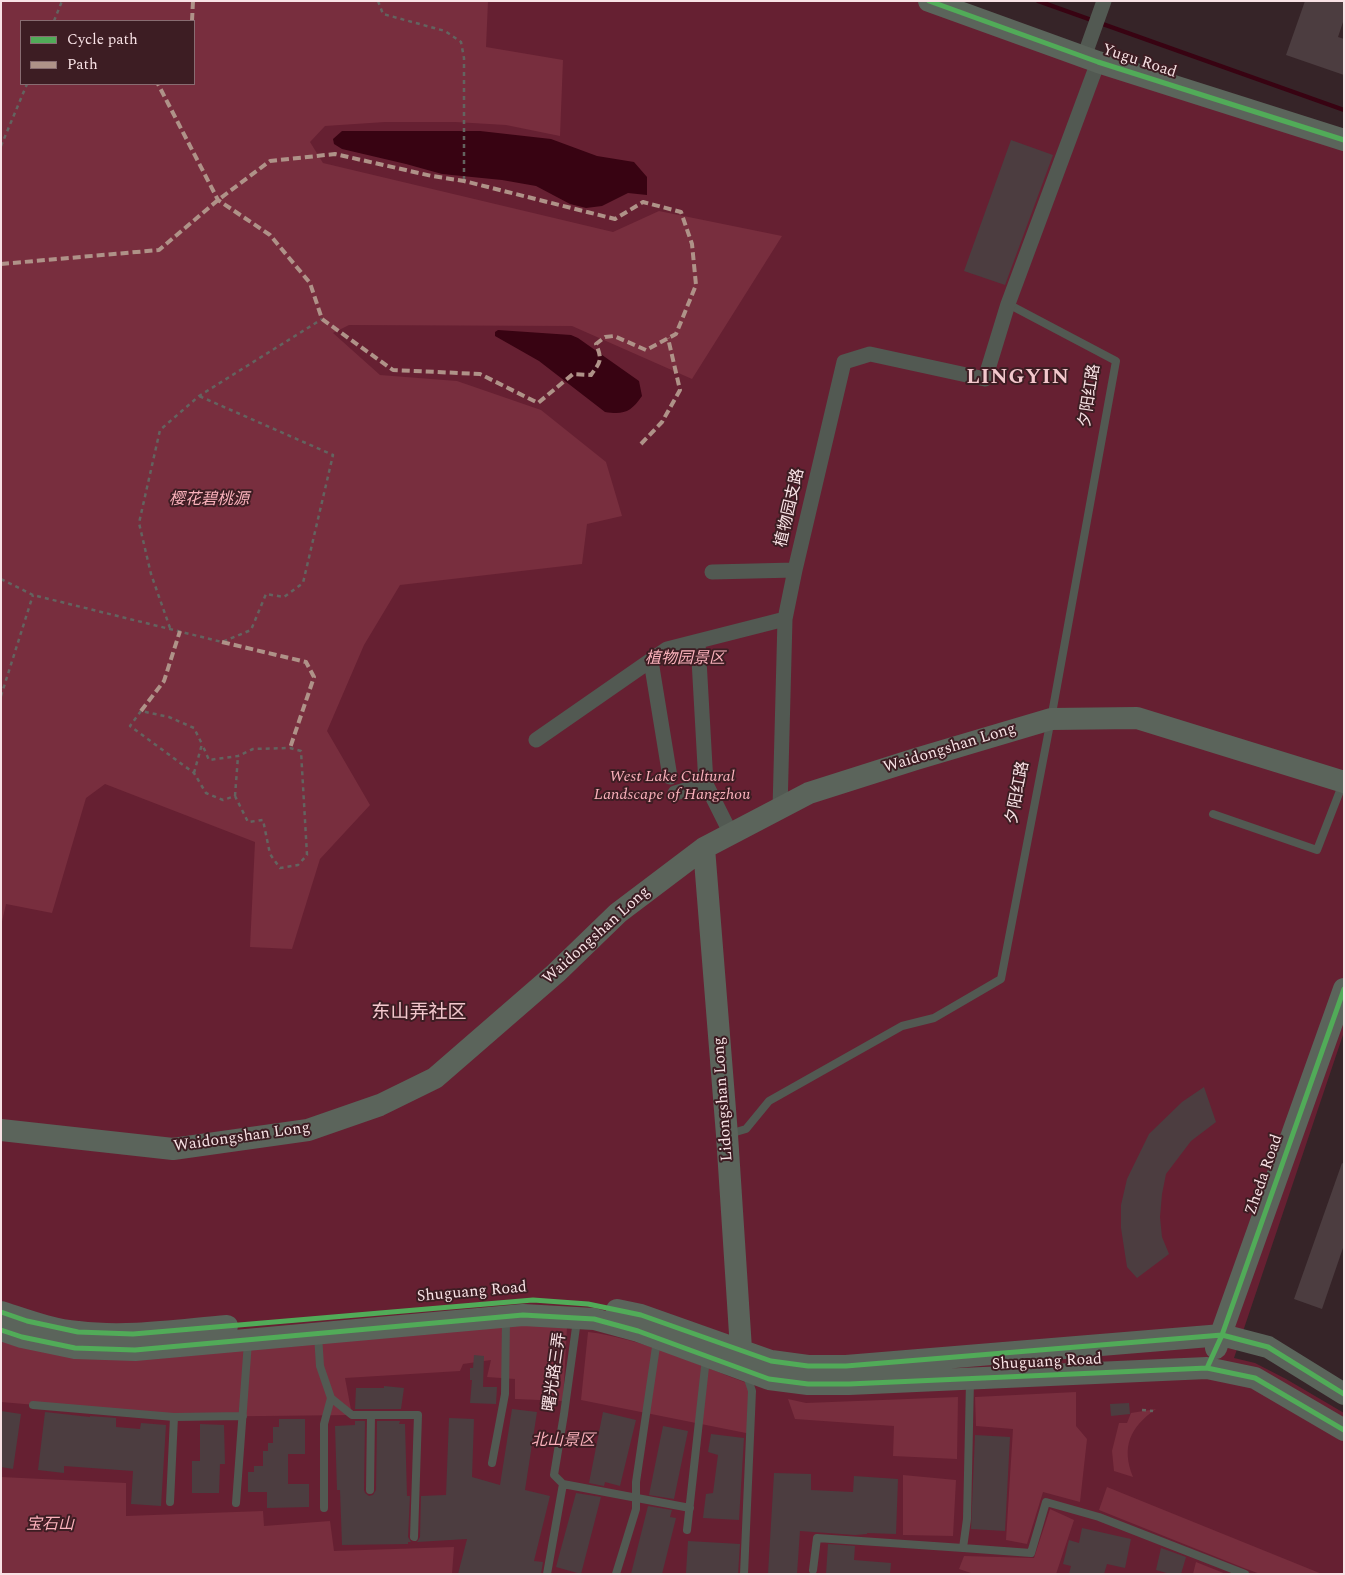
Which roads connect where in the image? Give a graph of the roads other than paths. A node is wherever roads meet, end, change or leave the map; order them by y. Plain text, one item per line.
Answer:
1 (929, 1) edge
2 (1102, 2) edge
3 (1091, 59) junction
4 (1344, 140) edge
5 (1008, 304) junction
6 (795, 570) junction
7 (712, 572) dead end
8 (785, 620) junction
9 (698, 642) junction
10 (651, 661) junction
11 (1052, 719) junction
12 (536, 740) dead end
13 (670, 777) dead end
14 (1344, 782) edge
15 (706, 784) junction
16 (675, 794) dead end
17 (780, 809) junction
18 (1213, 814) dead end
19 (731, 834) junction
20 (704, 848) junction
21 (1344, 989) edge
22 (1, 1130) edge
23 (727, 1135) junction
24 (1, 1312) edge
25 (506, 1316) junction
26 (577, 1318) junction
27 (1, 1330) edge
28 (317, 1334) junction
29 (1222, 1335) junction
30 (658, 1338) junction
31 (248, 1340) junction
32 (706, 1356) junction
33 (743, 1360) junction
34 (1208, 1368) junction
35 (970, 1379) junction
36 (1344, 1394) edge
37 (331, 1398) junction
38 (33, 1405) dead end
39 (371, 1415) junction
40 (243, 1416) junction
41 (174, 1418) junction
42 (1344, 1430) edge
43 (492, 1463) dead end
44 (563, 1484) junction
45 (370, 1490) dead end
46 (636, 1498) junction
47 (170, 1502) dead end
48 (236, 1503) dead end
49 (324, 1508) dead end
50 (690, 1508) junction
51 (687, 1530) dead end
52 (414, 1537) dead end
53 (963, 1548) junction
54 (813, 1570) dead end
55 (1226, 1571) edge
56 (547, 1574) edge
57 (616, 1574) edge
58 (744, 1574) edge
59 (1245, 1574) edge

1 - 3 main road, Yugu Road
2 - 3 street
3 - 4 main road, Yugu Road
3 - 5 street
5 - 6 street, 植物园支路
5 - 11 lane, 夕阳红路
6 - 7 street
6 - 8 street, 植物园支路
8 - 9 street
8 - 17 street, 植物园支路
9 - 10 street
9 - 15 street
10 - 12 street
10 - 13 street
11 - 14 main road, Waidongshan Long
11 - 17 main road, Waidongshan Long
11 - 23 lane, 夕阳红路
14 - 18 lane
15 - 16 street
15 - 19 street
17 - 19 main road, Waidongshan Long
19 - 20 main road, Waidongshan Long
20 - 22 main road, Waidongshan Long
20 - 23 main road, Lidongshan Long
21 - 29 main road, Zheda Road
23 - 33 main road, Lidongshan Long
24 - 33 main road, Shuguang Road
25 - 26 main road, Shuguang Road
25 - 28 main road, Shuguang Road
25 - 43 lane
26 - 30 main road, Shuguang Road
26 - 44 lane, 曙光路三弄
27 - 31 main road, Shuguang Road
28 - 31 main road, Shuguang Road
28 - 37 lane
29 - 33 main road, Shuguang Road
29 - 34 main road, Zheda Road
29 - 36 main road, Shuguang Road
30 - 32 main road, Shuguang Road
30 - 46 lane
31 - 40 lane
32 - 33 main road, Shuguang Road
32 - 50 lane
33 - 35 main road, Shuguang Road
33 - 58 lane
34 - 35 main road, Shuguang Road
34 - 42 main road, Shuguang Road
35 - 53 lane
37 - 39 lane
37 - 49 lane
38 - 41 lane
39 - 45 lane
39 - 52 lane
40 - 41 lane
40 - 48 lane
41 - 47 lane
44 - 46 lane
44 - 56 lane, 曙光路三弄
46 - 50 lane
46 - 57 lane
50 - 51 lane
53 - 54 lane
53 - 55 lane
55 - 59 lane

